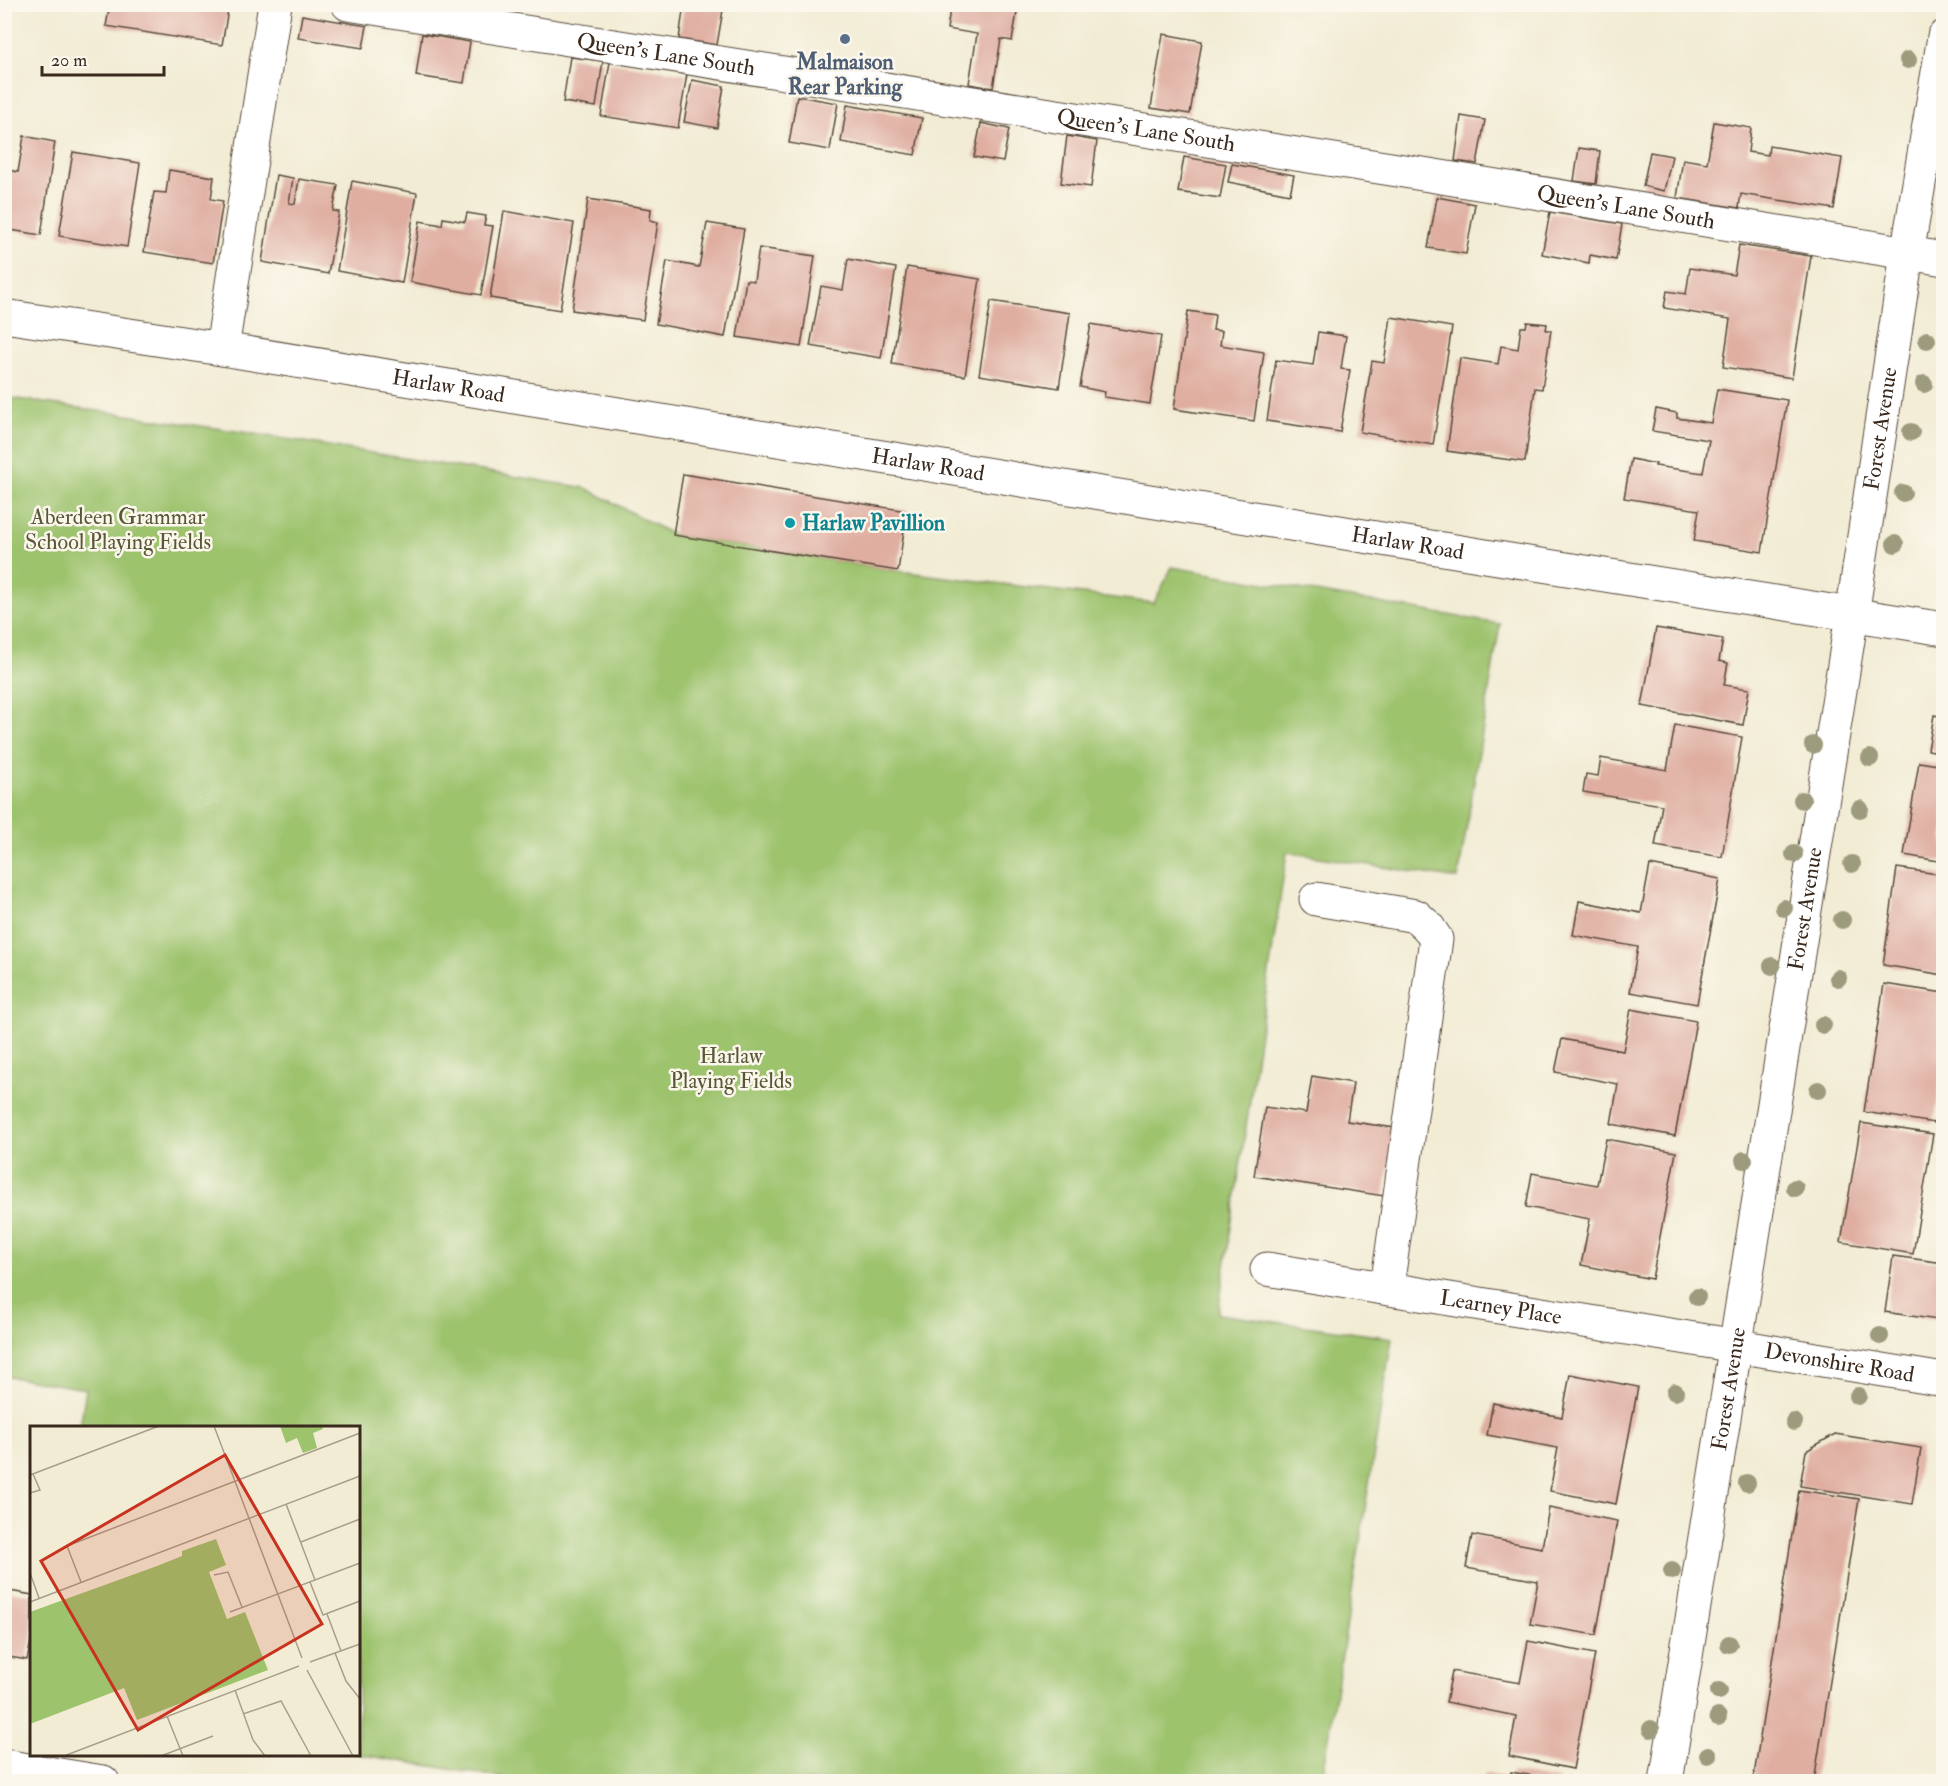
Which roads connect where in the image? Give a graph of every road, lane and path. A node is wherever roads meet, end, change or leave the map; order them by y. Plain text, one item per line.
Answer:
1 (275, 4) edge
2 (348, 4) edge
3 (1944, 37) edge
4 (1907, 254) junction
5 (1944, 259) edge
6 (4, 316) edge
7 (222, 349) junction
8 (1852, 615) junction
9 (1944, 629) edge
10 (1316, 899) dead end
11 (1267, 1269) dead end
12 (1387, 1287) junction
13 (1735, 1347) junction
14 (1944, 1380) edge
15 (4, 1766) edge
16 (103, 1782) edge
17 (1666, 1782) edge

1 - 7 street
2 - 4 street, Queen's Lane South
3 - 4 street, Forest Avenue
4 - 5 street, Queen's Lane South
4 - 8 street, Forest Avenue
6 - 7 street, Harlaw Road
7 - 8 street, Harlaw Road
8 - 9 street, Harlaw Road
8 - 13 street, Forest Avenue
10 - 12 street
11 - 12 street, Learney Place
12 - 13 street, Learney Place
13 - 14 street, Devonshire Road
13 - 17 street, Forest Avenue
15 - 16 street

